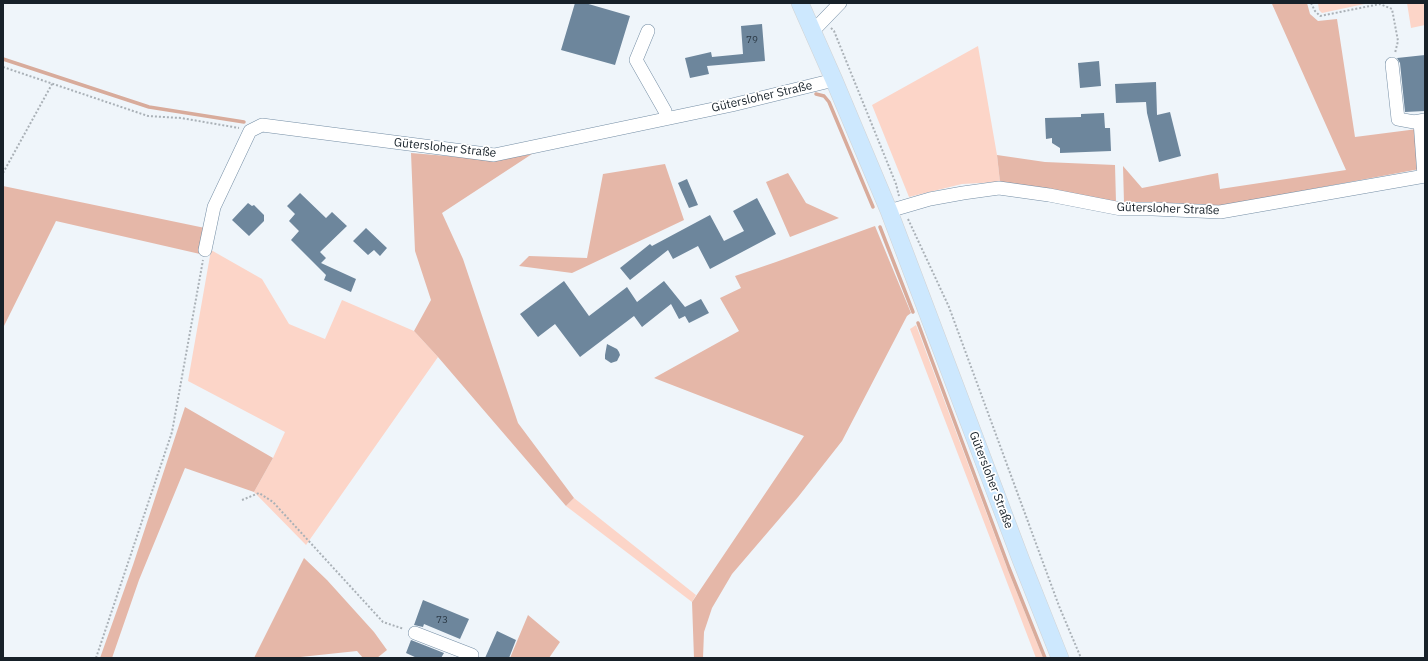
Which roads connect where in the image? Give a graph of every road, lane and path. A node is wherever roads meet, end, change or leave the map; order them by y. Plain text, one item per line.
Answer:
1 (840, 3) edge
2 (1311, 3) edge
3 (803, 9) edge
4 (818, 25) junction
5 (648, 31) dead end
6 (1392, 64) joint
7 (3, 67) edge
8 (834, 80) junction
9 (52, 84) junction
10 (666, 118) junction
11 (1422, 121) edge
12 (250, 130) junction
13 (3, 173) edge
14 (1424, 176) edge
15 (896, 209) junction
16 (205, 250) joint
17 (242, 500) dead end
18 (416, 634) joint
19 (96, 658) edge
20 (471, 658) edge
21 (1060, 658) edge
22 (1081, 658) edge

1 - 4 street
2 - 6 path
3 - 4 main road, Gütersloher Straße
4 - 8 main road, Gütersloher Straße
4 - 15 path
5 - 10 street
6 - 11 street
7 - 9 path
8 - 10 street, Gütersloher Straße
8 - 15 main road, Gütersloher Straße
9 - 12 path
9 - 13 path
10 - 12 street, Gütersloher Straße
11 - 14 street
12 - 16 street
14 - 15 street, Gütersloher Straße
15 - 21 main road, Gütersloher Straße
15 - 22 path
16 - 19 path
17 - 18 path
18 - 20 street

